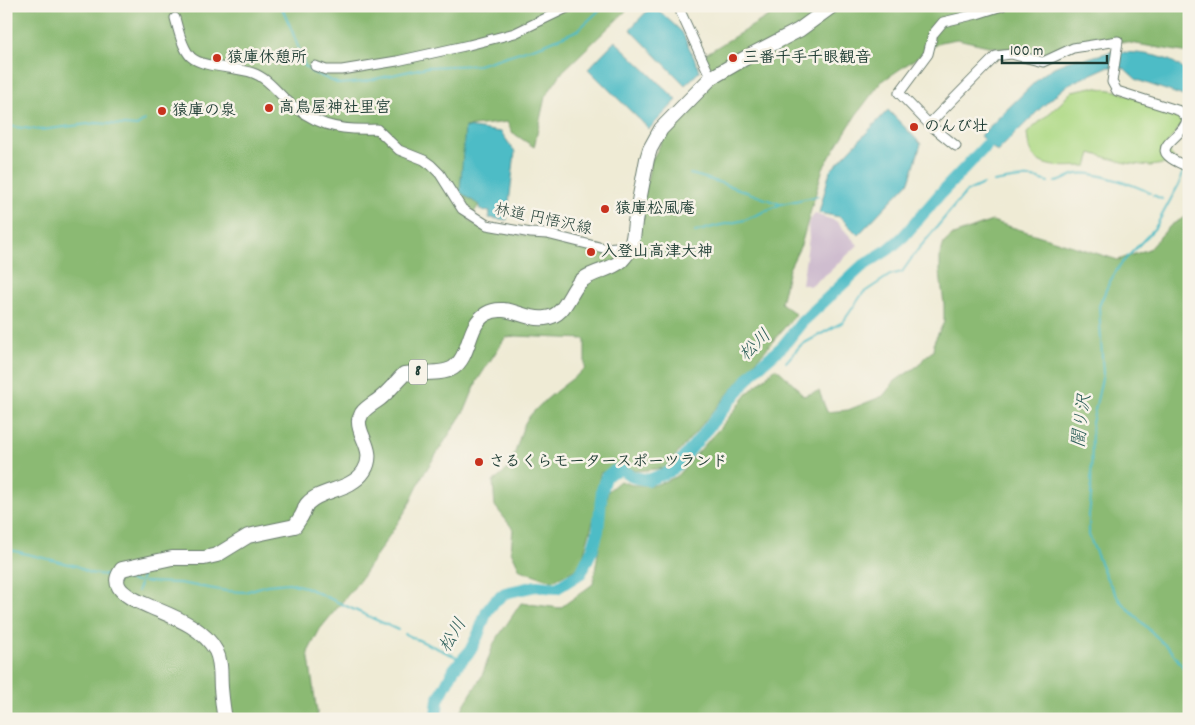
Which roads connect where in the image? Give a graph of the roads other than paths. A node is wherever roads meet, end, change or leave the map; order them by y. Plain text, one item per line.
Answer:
1 (571, 6) edge
2 (680, 6) edge
3 (832, 6) edge
4 (1002, 6) edge
5 (175, 18) dead end
6 (315, 66) dead end
7 (711, 78) junction
8 (929, 124) junction
9 (956, 146) dead end
10 (1183, 164) edge
11 (631, 246) junction
12 (224, 719) edge

1 - 6 street
2 - 7 street
3 - 7 main road, 8
4 - 8 street
5 - 11 street, 林道 円悟沢線
7 - 11 main road, 8
8 - 9 street
8 - 10 street
11 - 12 main road, 8

